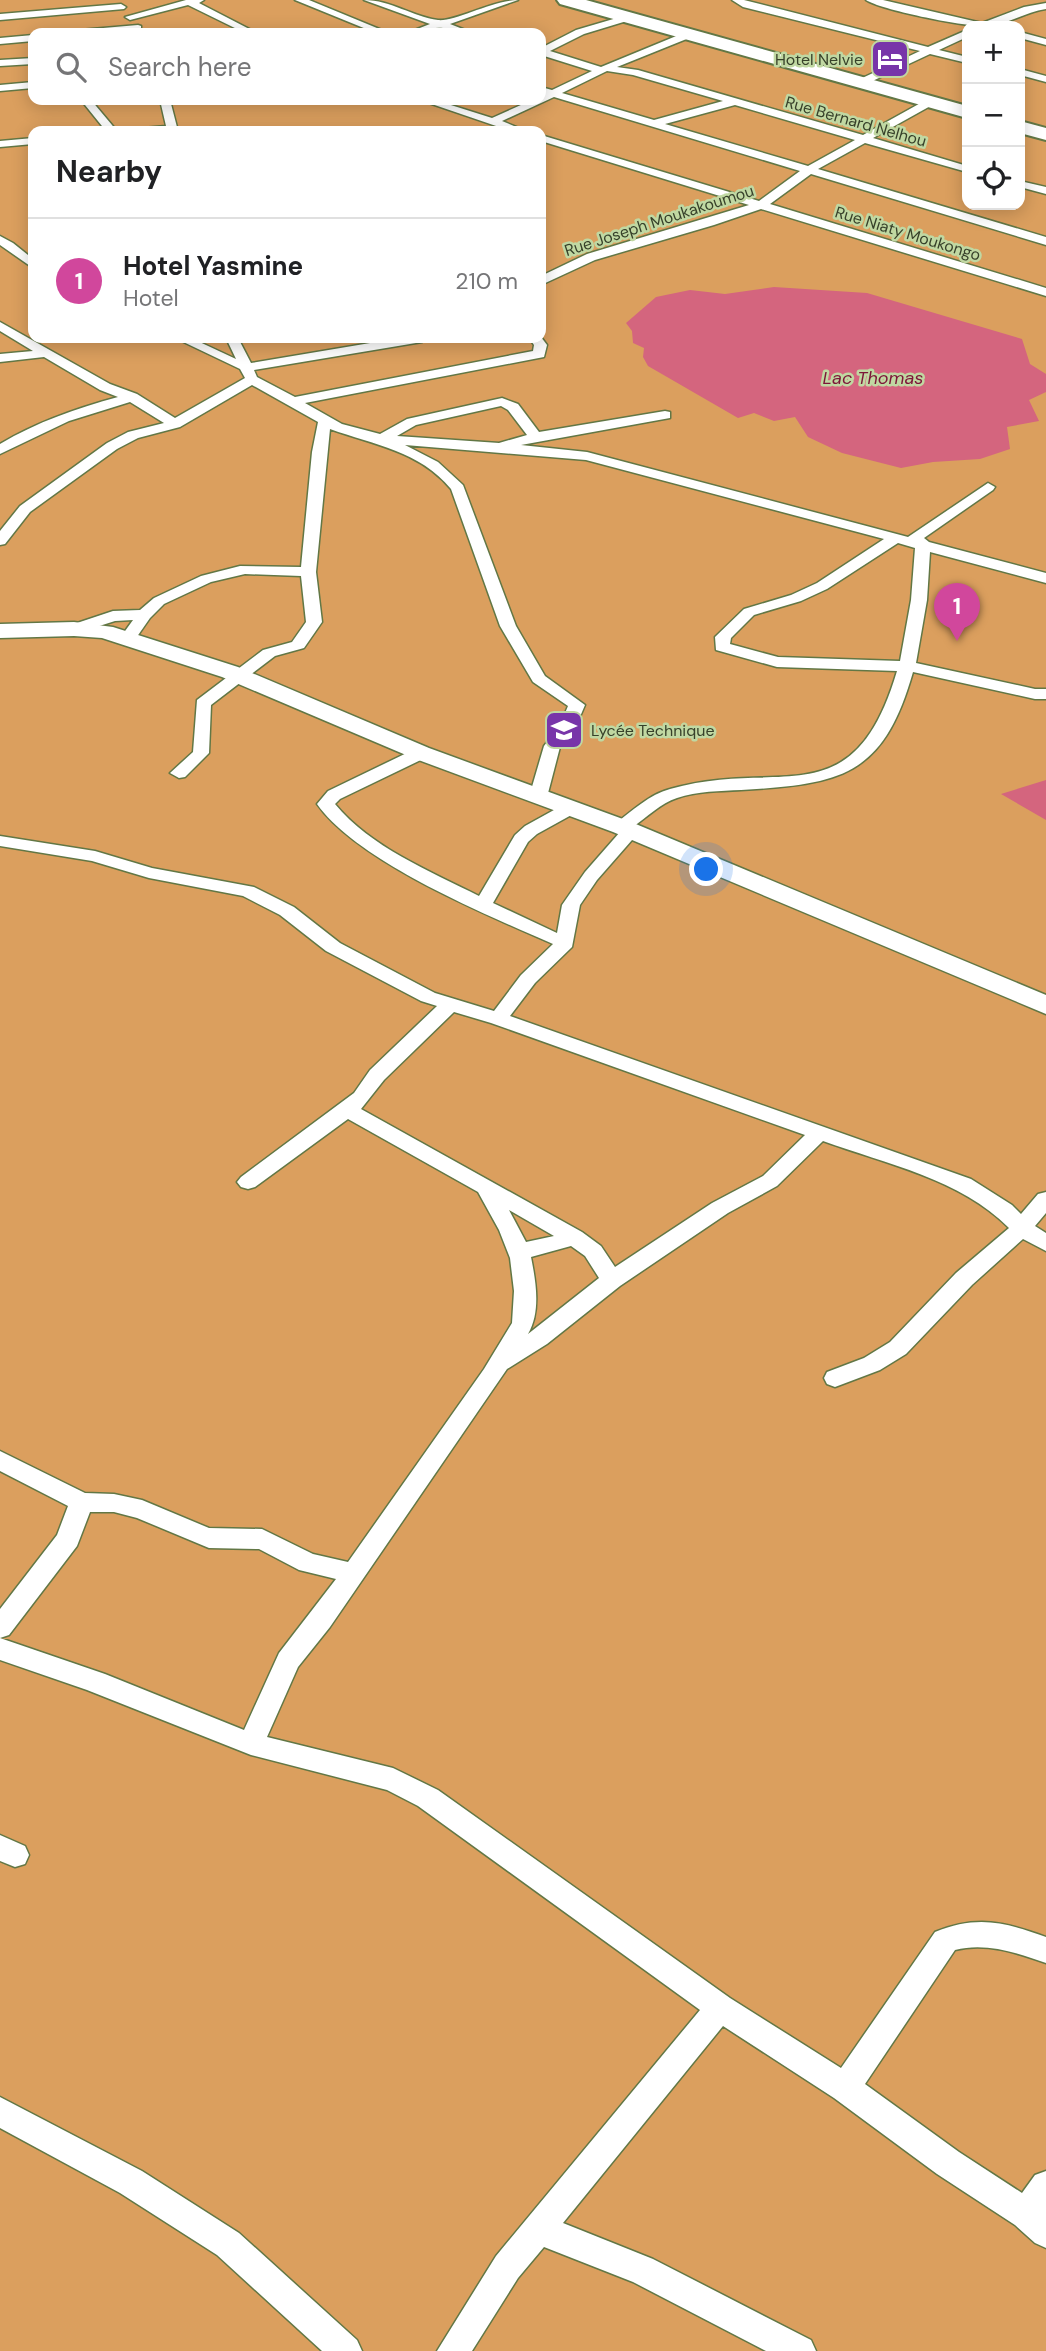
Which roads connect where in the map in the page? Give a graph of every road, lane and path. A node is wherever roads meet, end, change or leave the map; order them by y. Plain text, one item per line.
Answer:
1 (300, 0) edge
2 (369, 0) edge
3 (513, 0) edge
4 (566, 0) edge
5 (737, 0) edge
6 (871, 0) edge
7 (194, 1) edge
8 (119, 3) edge
9 (1016, 3) dead end
10 (1046, 6) edge
11 (1027, 9) junction
12 (0, 17) edge
13 (130, 17) junction
14 (627, 18) junction
15 (962, 21) edge
16 (996, 21) edge
17 (436, 24) junction
18 (138, 28) edge
19 (243, 28) edge
20 (371, 28) edge
21 (425, 28) edge
22 (450, 28) edge
23 (690, 34) junction
24 (962, 35) edge
25 (1025, 36) edge
26 (28, 38) edge
27 (0, 41) edge
28 (1046, 42) edge
29 (546, 50) edge
30 (926, 51) junction
31 (546, 53) edge
32 (962, 59) edge
33 (28, 61) edge
34 (0, 63) edge
35 (604, 69) junction
36 (1025, 73) edge
37 (1046, 79) edge
38 (862, 82) junction
39 (28, 85) edge
40 (0, 88) edge
41 (546, 92) edge
42 (737, 101) junction
43 (930, 102) junction
44 (90, 105) edge
45 (166, 105) edge
46 (440, 105) edge
47 (527, 105) edge
48 (962, 111) edge
49 (492, 122) junction
50 (653, 123) junction
51 (108, 126) edge
52 (172, 126) edge
53 (505, 126) edge
54 (1025, 128) edge
55 (1046, 134) edge
56 (546, 140) edge
57 (860, 140) junction
58 (28, 141) edge
59 (0, 144) edge
60 (962, 168) edge
61 (809, 170) junction
62 (1025, 185) edge
63 (1046, 191) edge
64 (761, 205) junction
65 (0, 240) edge
66 (1046, 241) edge
67 (28, 242) edge
68 (13, 246) junction
69 (28, 261) edge
70 (546, 278) edge
71 (1046, 292) edge
72 (0, 326) edge
73 (28, 342) edge
74 (30, 343) edge
75 (192, 343) edge
76 (235, 343) edge
77 (397, 343) edge
78 (540, 343) edge
79 (47, 353) junction
80 (0, 358) edge
81 (250, 373) junction
82 (132, 397) junction
83 (292, 402) junction
84 (665, 415) dead end
85 (326, 422) junction
86 (174, 424) junction
87 (535, 436) junction
88 (382, 439) junction
89 (499, 447) junction
90 (0, 450) edge
91 (988, 487) dead end
92 (895, 539) junction
93 (0, 541) edge
94 (923, 545) junction
95 (308, 572) junction
96 (1046, 578) edge
97 (144, 615) junction
98 (74, 629) junction
99 (0, 631) edge
100 (128, 638) junction
101 (906, 666) junction
102 (240, 676) junction
103 (1046, 694) edge
104 (421, 753) junction
105 (179, 774) dead end
106 (538, 797) junction
107 (569, 809) junction
108 (626, 830) junction
109 (0, 841) edge
110 (482, 906) junction
111 (565, 943) junction
112 (1046, 1005) edge
113 (449, 1006) junction
114 (498, 1019) junction
115 (347, 1111) junction
116 (820, 1132) junction
117 (248, 1182) dead end
118 (485, 1187) junction
119 (1046, 1199) edge
120 (1022, 1228) junction
121 (575, 1237) junction
122 (1046, 1243) edge
123 (518, 1251) junction
124 (612, 1280) junction
125 (498, 1365) junction
126 (835, 1378) dead end
127 (0, 1460) edge
128 (82, 1502) junction
129 (355, 1573) junction
130 (0, 1628) edge
131 (0, 1649) edge
132 (251, 1744) junction
133 (1046, 1950) edge
134 (720, 2008) junction
135 (845, 2088) junction
136 (0, 2112) edge
137 (1046, 2186) edge
138 (1036, 2223) edge
139 (540, 2230) junction
140 (346, 2351) edge
141 (453, 2351) edge
142 (800, 2351) edge

1 - 20 street
2 - 17 street
3 - 17 street
4 - 14 highway
5 - 30 street
6 - 15 street
7 - 13 street
7 - 19 street
8 - 12 street
8 - 13 street
9 - 11 street
10 - 11 street
11 - 16 street
13 - 18 street
14 - 23 highway
14 - 29 street
17 - 21 street
17 - 22 street
23 - 35 street
23 - 38 highway
24 - 30 street
25 - 28 street
26 - 27 street
30 - 32 street
30 - 38 street
31 - 35 street, Rue Bernard Nelhou
33 - 34 street
35 - 41 street
35 - 42 street, Rue Bernard Nelhou
36 - 37 street
38 - 43 highway
39 - 40 street
41 - 50 street
42 - 50 street
42 - 57 street, Rue Bernard Nelhou
43 - 48 highway
43 - 57 street, Rue Joseph Moukakoumou
44 - 51 street
45 - 52 street
46 - 49 street
47 - 49 street
49 - 53 street
50 - 61 street
54 - 55 highway
56 - 64 street, Rue Niaty Moukongo
57 - 60 street, Rue Bernard Nelhou
57 - 61 street, Rue Joseph Moukakoumou
58 - 59 street
61 - 64 street, Rue Joseph Moukakoumou
61 - 66 street
62 - 63 street
64 - 70 street, Rue Joseph Moukakoumou
64 - 71 street, Rue Niaty Moukongo
65 - 68 street
67 - 68 street
68 - 69 street
72 - 73 street
74 - 79 street
75 - 81 street
76 - 81 street
77 - 81 street
78 - 83 street
79 - 80 street
79 - 82 street
81 - 83 street
81 - 86 street
82 - 86 street
82 - 90 street
83 - 85 street
84 - 87 street
85 - 88 street
85 - 95 street
86 - 93 street
87 - 88 street
87 - 89 street
88 - 89 street
88 - 106 street
89 - 92 street
91 - 94 street
92 - 94 street
92 - 101 street
94 - 96 street
94 - 101 street
95 - 97 street
95 - 102 street
97 - 98 street
97 - 100 street
98 - 99 street
98 - 100 street
100 - 102 street
101 - 103 street
101 - 108 street
102 - 104 street
102 - 105 street
104 - 106 street
104 - 110 street
106 - 107 street
107 - 108 street
107 - 110 street
108 - 111 street
108 - 112 street
109 - 113 street
110 - 111 street
111 - 114 street
113 - 114 street
113 - 115 street
114 - 116 street
115 - 117 street
115 - 118 street
116 - 120 street
116 - 124 street
118 - 121 street
118 - 123 street
119 - 120 street
120 - 122 street
120 - 126 street
121 - 123 street
121 - 124 street
123 - 125 street
124 - 125 street
125 - 129 street
127 - 128 street
128 - 129 street
128 - 130 street
129 - 132 street
131 - 132 street
132 - 134 street
133 - 135 street
134 - 135 street
134 - 139 street
135 - 138 street
136 - 140 street
137 - 138 street
139 - 141 street
139 - 142 street

